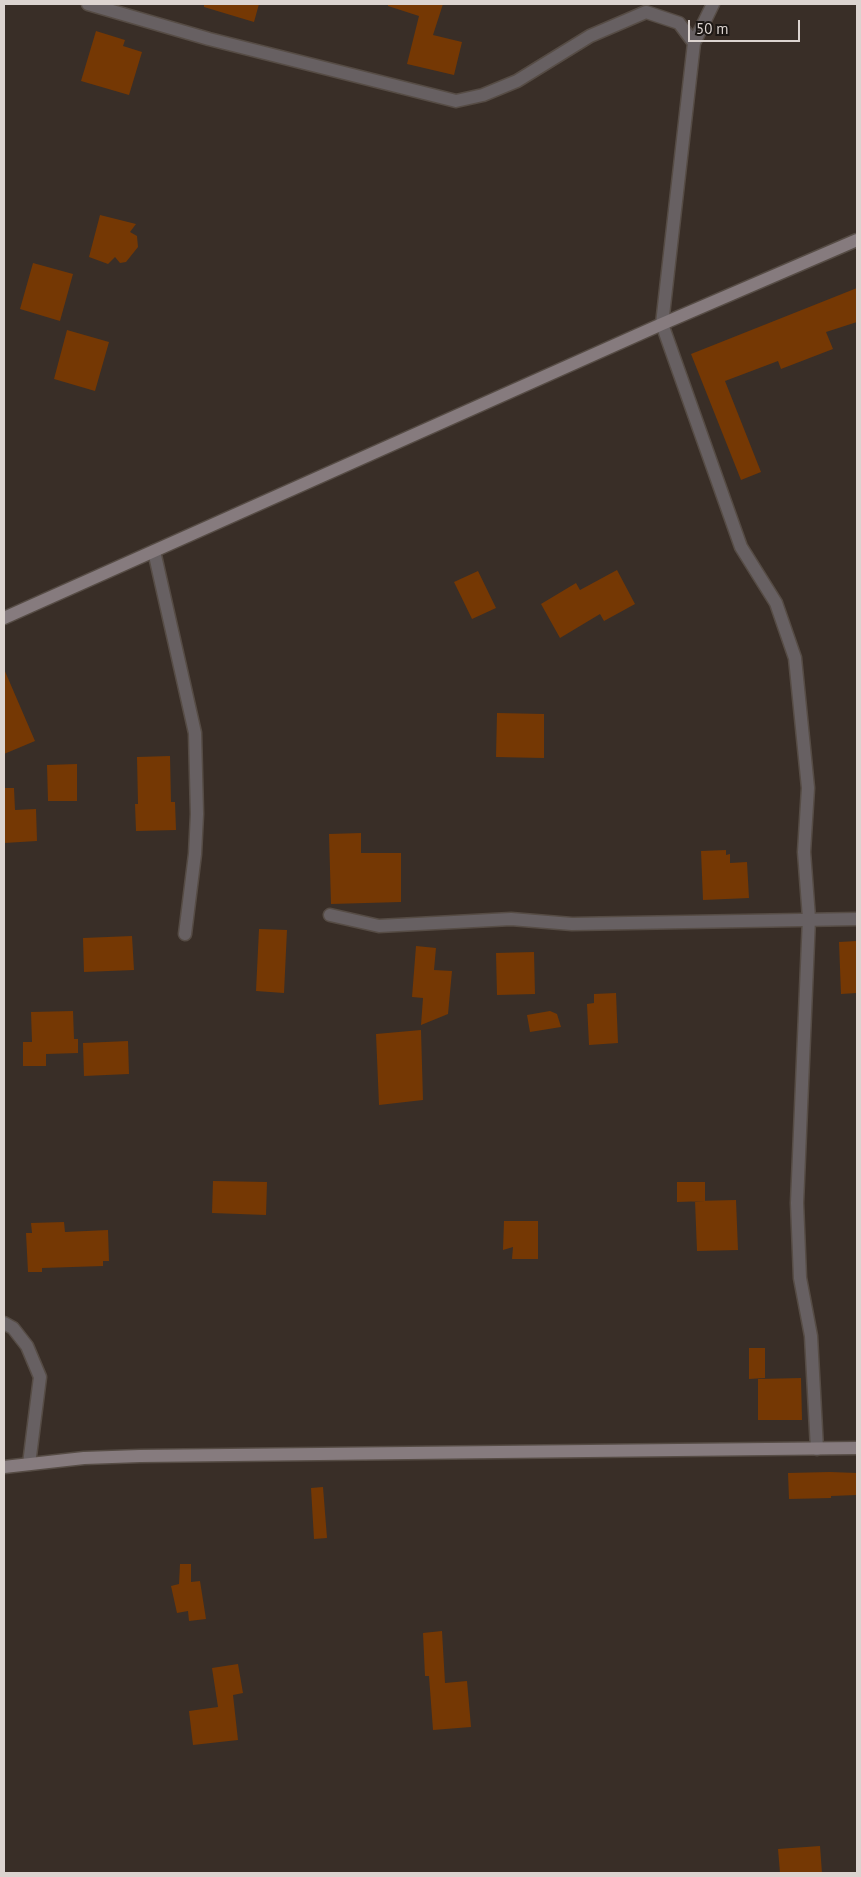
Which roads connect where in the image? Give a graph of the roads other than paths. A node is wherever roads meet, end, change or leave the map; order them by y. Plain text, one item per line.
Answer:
1 (88, 4) edge
2 (713, 4) edge
3 (641, 8) edge
4 (694, 43) junction
5 (857, 240) edge
6 (662, 324) junction
7 (154, 551) junction
8 (4, 618) edge
9 (330, 915) dead end
10 (809, 918) junction
11 (857, 919) edge
12 (185, 934) dead end
13 (4, 1323) edge
14 (857, 1448) edge
15 (817, 1449) junction
16 (28, 1464) junction
17 (4, 1467) edge

1 - 3 street
2 - 4 street
3 - 4 street
4 - 6 street
5 - 6 main road
6 - 7 main road
6 - 10 street
7 - 8 main road
7 - 12 street
9 - 10 street
10 - 11 street
10 - 15 street
13 - 16 street
14 - 15 main road
15 - 16 main road
16 - 17 main road

